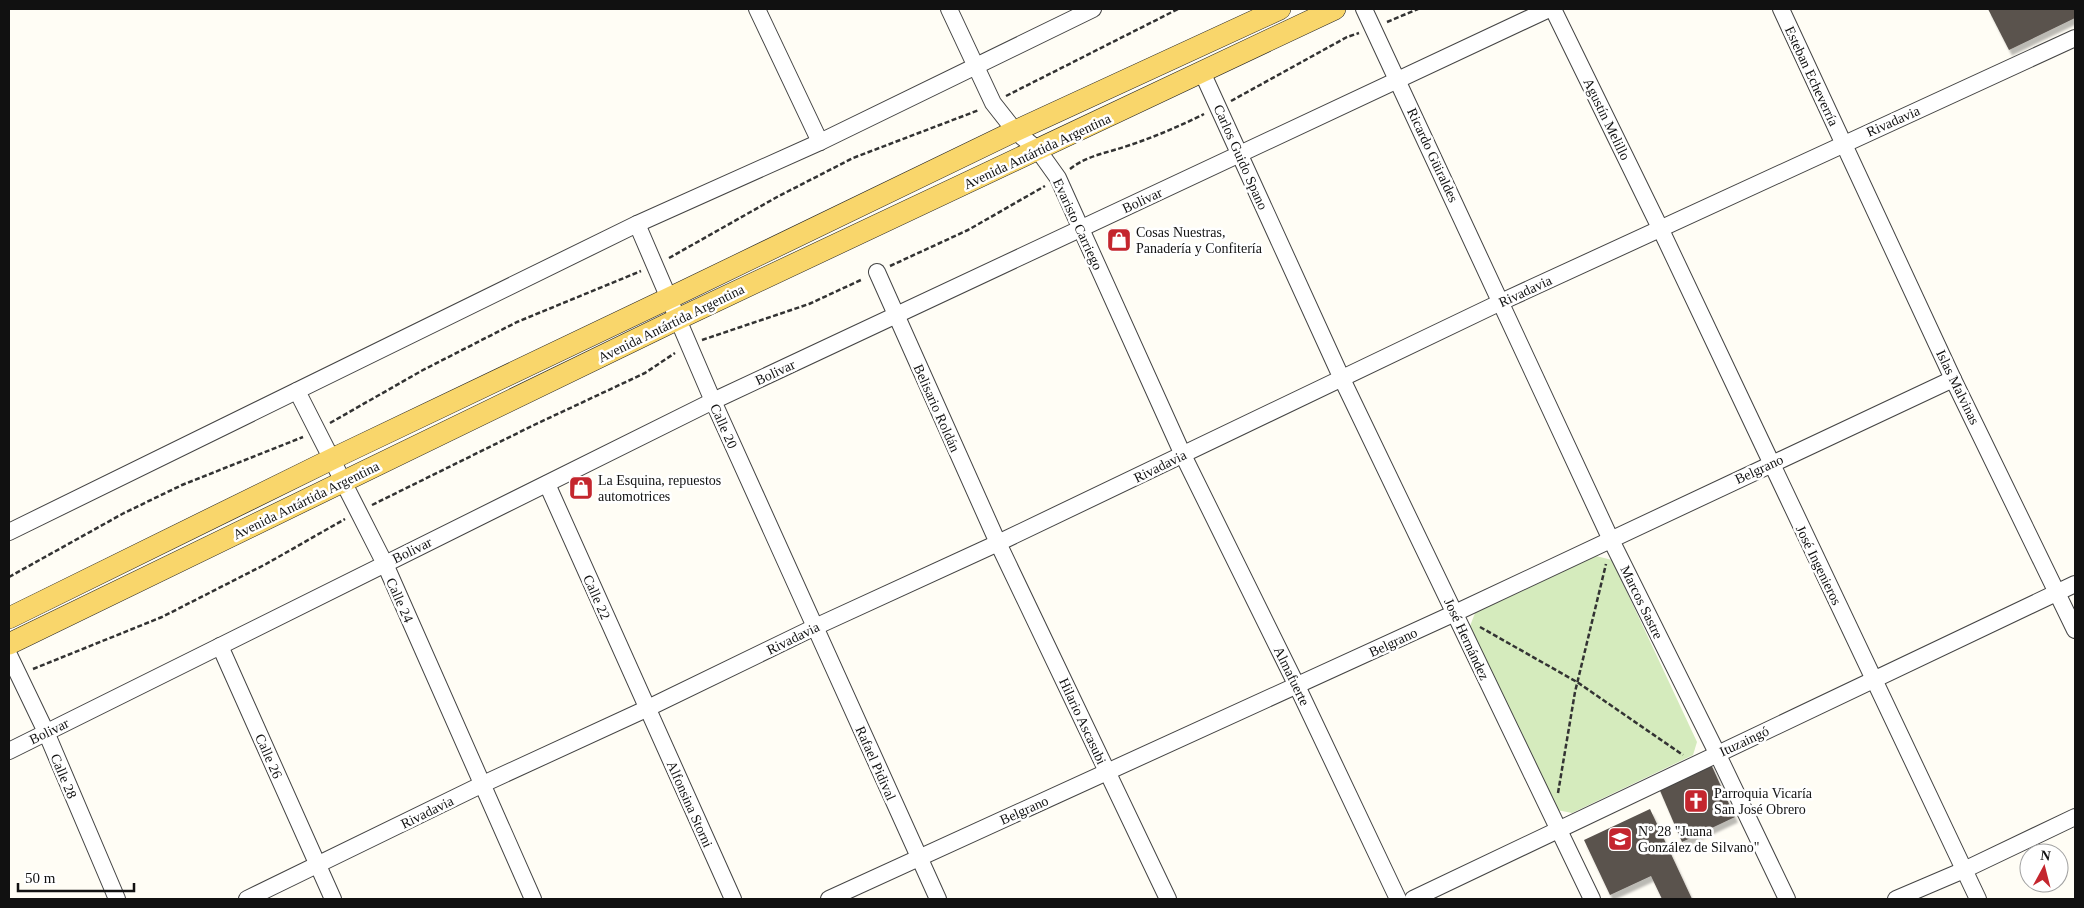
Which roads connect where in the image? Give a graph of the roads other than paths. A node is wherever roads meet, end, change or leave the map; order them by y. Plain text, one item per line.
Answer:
1 (757, 9) edge
2 (949, 9) edge
3 (1093, 9) edge
4 (1280, 9) edge
5 (1335, 9) edge
6 (1364, 9) edge
7 (1551, 9) edge
8 (1781, 9) edge
9 (2075, 38) edge
10 (975, 66) junction
11 (1202, 72) junction
12 (1397, 79) junction
13 (1015, 131) junction
14 (820, 142) junction
15 (1843, 144) junction
16 (1038, 150) junction
17 (1239, 154) junction
18 (637, 224) junction
19 (1082, 228) junction
20 (1660, 230) junction
21 (877, 272) dead end
22 (670, 298) junction
23 (1501, 302) junction
24 (895, 315) junction
25 (678, 319) junction
26 (1342, 379) junction
27 (1953, 379) junction
28 (297, 391) junction
29 (713, 401) junction
30 (1183, 455) junction
31 (332, 459) junction
32 (1770, 464) junction
33 (344, 482) junction
34 (547, 484) junction
35 (9, 532) edge
36 (1611, 540) junction
37 (998, 543) junction
38 (384, 564) junction
39 (2075, 584) edge
40 (2058, 592) junction
41 (1455, 613) junction
42 (9, 618) edge
43 (815, 627) junction
44 (2075, 630) edge
45 (9, 644) edge
46 (220, 646) junction
47 (9, 655) edge
48 (1874, 680) junction
49 (1298, 686) junction
50 (646, 709) junction
51 (46, 732) junction
52 (9, 751) edge
53 (1717, 753) junction
54 (1107, 772) junction
55 (481, 786) junction
56 (2075, 816) edge
57 (1558, 831) junction
58 (919, 857) junction
59 (317, 866) junction
60 (1964, 870) junction
61 (117, 899) edge
62 (247, 899) edge
63 (332, 899) edge
64 (533, 899) edge
65 (733, 899) edge
66 (829, 899) edge
67 (938, 899) edge
68 (1168, 899) edge
69 (1398, 899) edge
70 (1413, 899) edge
71 (1592, 899) edge
72 (1786, 899) edge
73 (1896, 899) edge
74 (1978, 899) edge

1 - 14 street
2 - 10 street, Evaristo Carriego
3 - 10 street
4 - 13 main road, Avenida Antártida Argentina
5 - 11 main road, Avenida Antártida Argentina
6 - 12 street, Ricardo Güiraldes
7 - 12 street, Bolivar
7 - 20 street, Agustín Melillo
8 - 15 street, Esteban Echeverría
9 - 15 street, Rivadavia
10 - 13 street, Evaristo Carriego
10 - 14 street
11 - 16 main road, Avenida Antártida Argentina
11 - 17 street, Carlos Guido Spano
12 - 17 street, Bolivar
12 - 23 street, Ricardo Güiraldes
13 - 16 street, Evaristo Carriego
13 - 22 main road, Avenida Antártida Argentina
14 - 18 street
15 - 20 street, Rivadavia
15 - 27 street, Islas Malvinas
16 - 19 street, Evaristo Carriego
16 - 25 main road, Avenida Antártida Argentina
17 - 19 street, Bolivar
17 - 26 street, Carlos Guido Spano
18 - 22 street, Calle 20
18 - 28 street
19 - 24 street, Bolivar
19 - 30 street, Evaristo Carriego
20 - 23 street, Rivadavia
20 - 32 street, José Ingenieros
21 - 24 street, Belisario Roldán
22 - 25 street, Calle 20
22 - 31 main road, Avenida Antártida Argentina
23 - 26 street, Rivadavia
23 - 36 street, Marcos Sastre
24 - 29 street, Bolivar
24 - 37 street, Belisario Roldán
25 - 29 street, Calle 20
25 - 33 main road, Avenida Antártida Argentina
26 - 30 street, Rivadavia
26 - 41 street, José Hernández
27 - 32 street, Belgrano
27 - 40 street, Islas Malvinas
28 - 31 street, Calle 24
28 - 35 street
29 - 34 street, Bolivar
29 - 43 street, Calle 20
30 - 37 street, Rivadavia
30 - 49 street, Almafuerte
31 - 33 street, Calle 24
31 - 42 main road, Avenida Antártida Argentina
32 - 36 street, Belgrano
32 - 48 street, José Ingenieros
33 - 38 street, Calle 24
33 - 45 main road, Avenida Antártida Argentina
34 - 38 street, Bolivar
34 - 50 street, Calle 22
36 - 41 street, Belgrano
36 - 53 street, Marcos Sastre
37 - 43 street, Rivadavia
37 - 54 street, Hilario Ascasubi
38 - 46 street, Bolivar
38 - 55 street, Calle 24
39 - 40 street, Ituzaingó
40 - 44 street, Islas Malvinas
40 - 48 street, Ituzaingó
41 - 49 street, Belgrano
41 - 57 street, José Hernández
43 - 50 street, Rivadavia
43 - 58 street, Rafael Pidival
46 - 51 street, Bolivar
46 - 59 street, Calle 26
47 - 51 street, Calle 28
48 - 53 street, Ituzaingó
48 - 60 street, José Ingenieros
49 - 54 street, Belgrano
49 - 69 street, Almafuerte
50 - 55 street, Rivadavia
50 - 65 street, Alfonsina Storni
51 - 52 street, Bolivar
51 - 61 street, Calle 28
53 - 57 street, Ituzaingó
53 - 72 street, Marcos Sastre
54 - 58 street, Belgrano
54 - 68 street, Hilario Ascasubi
55 - 59 street, Rivadavia
55 - 64 street, Calle 24
56 - 60 street
57 - 70 street, Ituzaingó
57 - 71 street, José Hernández
58 - 66 street, Belgrano
58 - 67 street, Rafael Pidival
59 - 62 street, Rivadavia
59 - 63 street, Calle 26
60 - 73 street
60 - 74 street, José Ingenieros

